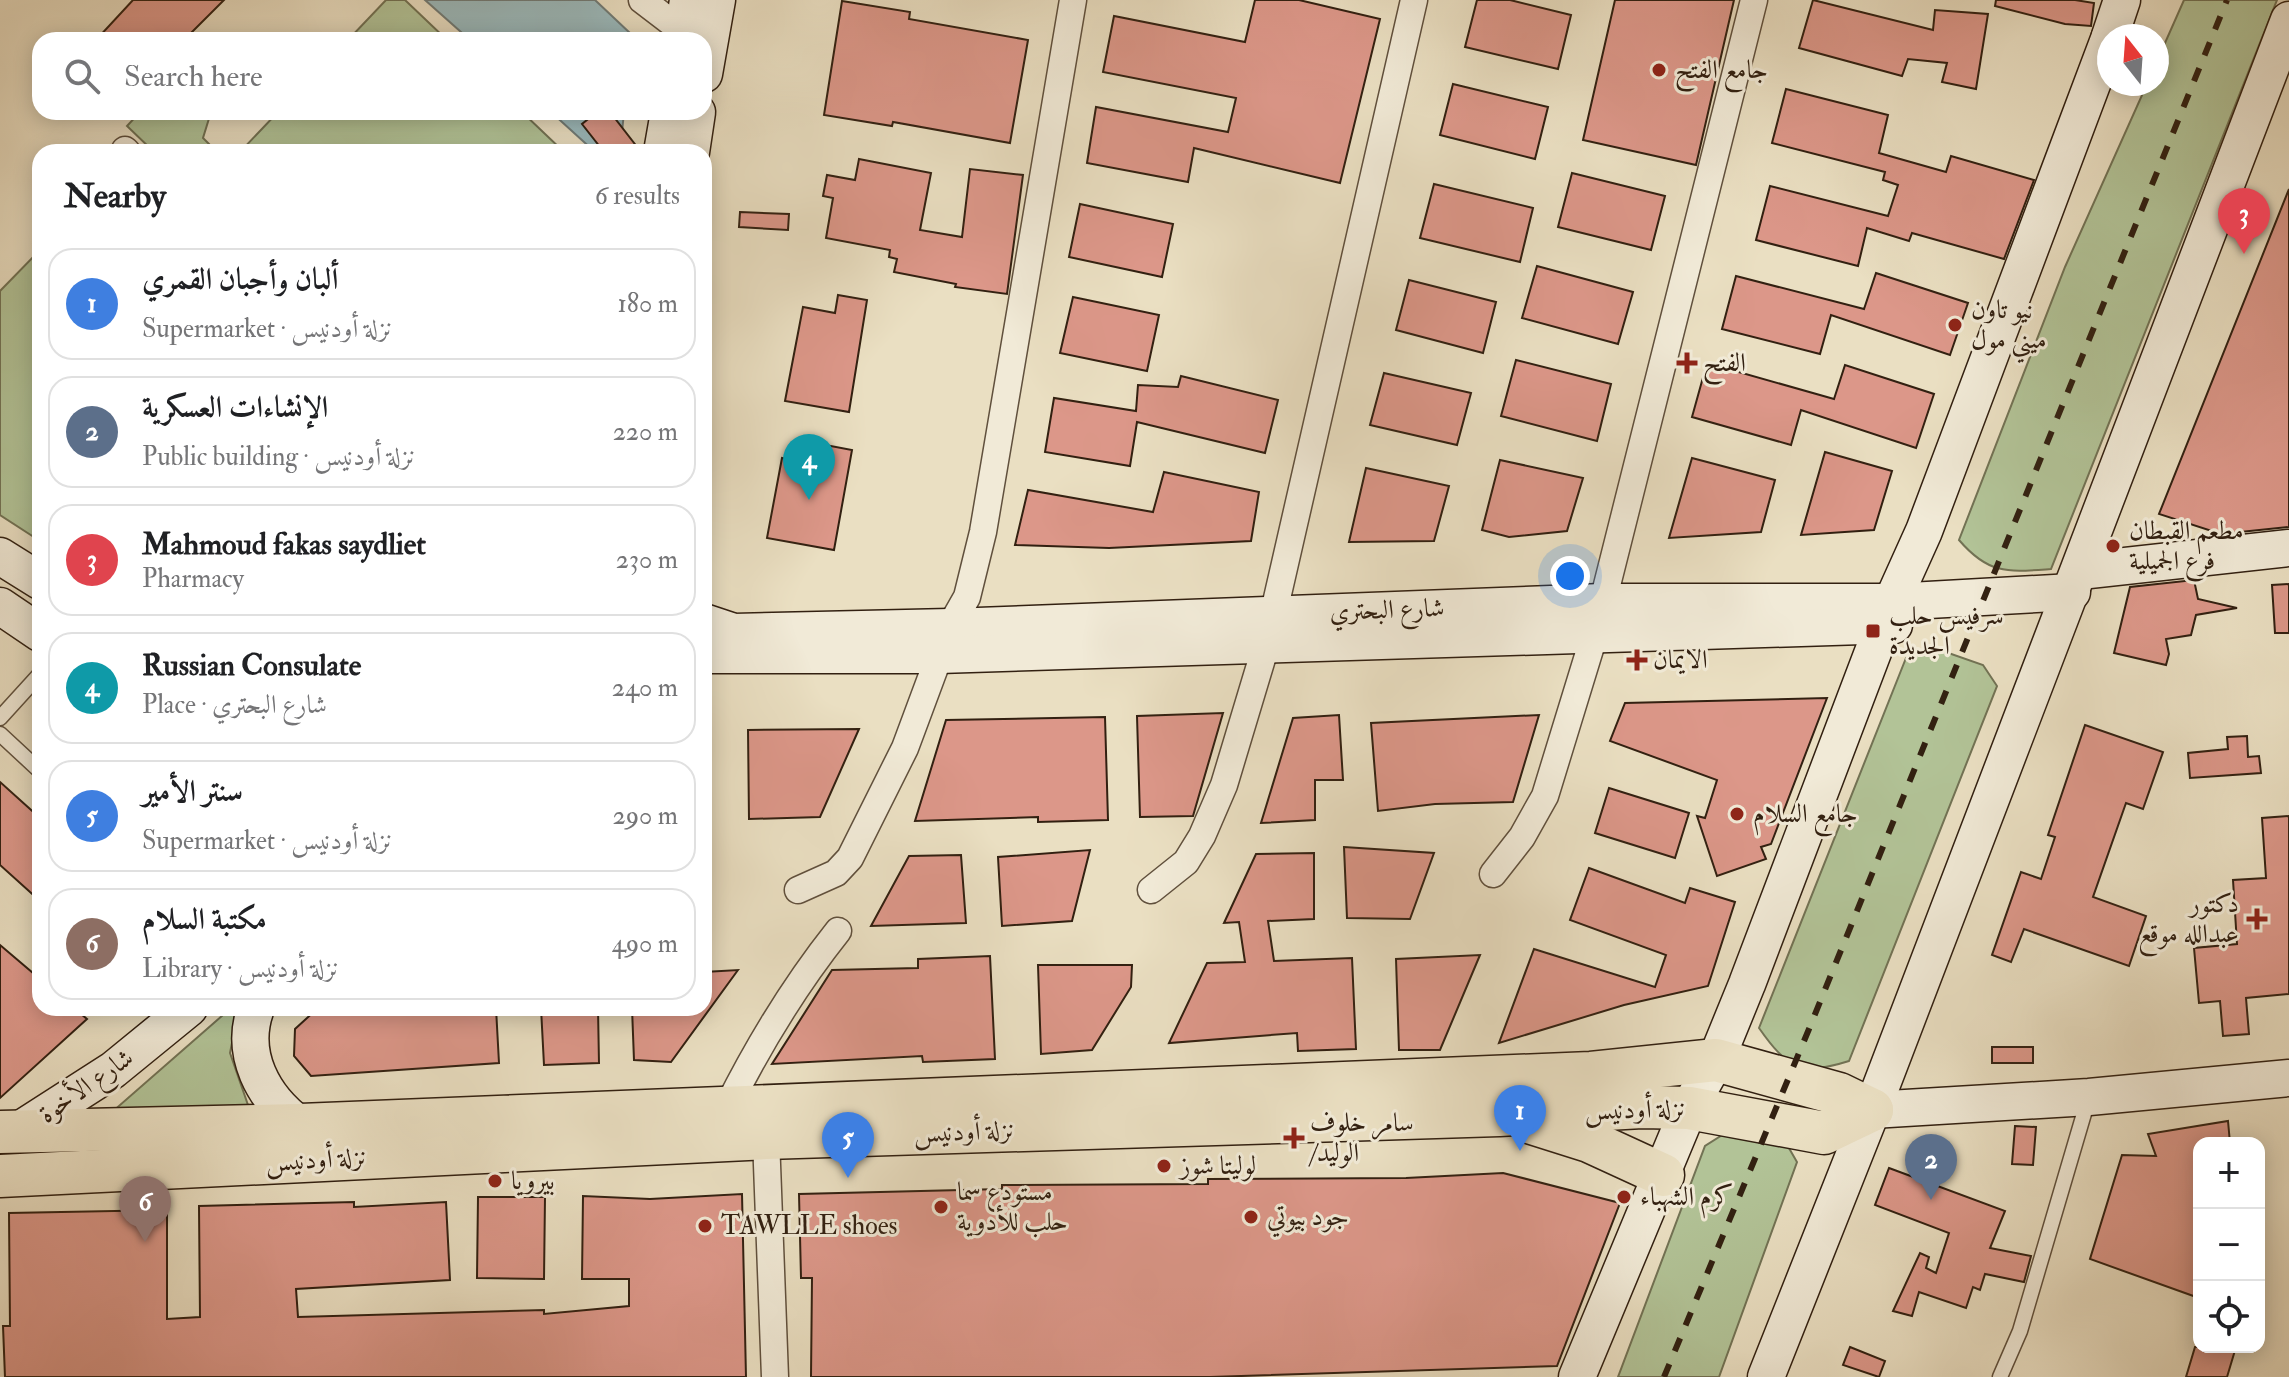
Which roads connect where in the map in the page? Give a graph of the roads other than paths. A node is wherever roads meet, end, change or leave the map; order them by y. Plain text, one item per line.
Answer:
1 (642, 0) edge
2 (717, 0) edge
3 (1073, 0) edge
4 (1414, 0) edge
5 (1754, 0) edge
6 (2122, 0) edge
7 (2289, 20) edge
8 (2114, 24) edge
9 (684, 32) edge
10 (699, 32) edge
11 (2097, 69) edge
12 (668, 120) edge
13 (696, 120) edge
14 (663, 144) edge
15 (692, 144) edge
16 (2289, 548) edge
17 (0, 556) edge
18 (32, 576) edge
19 (2071, 593) junction
20 (0, 606) edge
21 (1887, 614) junction
22 (1599, 617) junction
23 (712, 625) edge
24 (32, 628) edge
25 (1271, 628) junction
26 (944, 641) junction
27 (712, 655) edge
28 (32, 683) edge
29 (0, 718) edge
30 (0, 734) edge
31 (32, 764) edge
32 (1493, 874) dead end
33 (798, 890) dead end
34 (1151, 890) dead end
35 (838, 931) dead end
36 (179, 1016) edge
37 (254, 1016) edge
38 (1716, 1060) junction
39 (2289, 1078) edge
40 (2089, 1097) junction
41 (727, 1108) junction
42 (1689, 1108) junction
43 (1872, 1110) junction
44 (1499, 1115) junction
45 (300, 1125) junction
46 (9, 1132) edge
47 (766, 1138) junction
48 (1663, 1175) junction
49 (0, 1176) edge
50 (775, 1377) edge
51 (1577, 1377) edge
52 (1766, 1377) edge
53 (2000, 1377) edge

1 - 9 street
2 - 10 main road
3 - 26 street
4 - 25 street
5 - 22 street
6 - 8 main road
7 - 19 main road
11 - 21 main road
12 - 14 main road
13 - 15 main road
16 - 19 main road
17 - 18 main road
19 - 21 main road
19 - 43 main road
20 - 24 main road
21 - 22 main road
21 - 38 main road
22 - 25 main road
22 - 32 street
23 - 26 main road
25 - 26 main road
25 - 34 street
26 - 27 main road
26 - 33 street
28 - 29 lane
30 - 31 lane
35 - 41 street
36 - 46 main road, شارع الأخوة
37 - 45 main road
38 - 41 main road
38 - 42 main road
38 - 43 main road
39 - 40 main road
40 - 43 main road
40 - 53 lane
41 - 45 main road
42 - 43 main road, نزلة أودنيس
42 - 44 main road, نزلة أودنيس
42 - 48 main road
43 - 52 main road
44 - 47 main road, نزلة أودنيس
44 - 48 main road
45 - 46 main road
47 - 49 main road, نزلة أودنيس
47 - 50 street
48 - 51 main road

